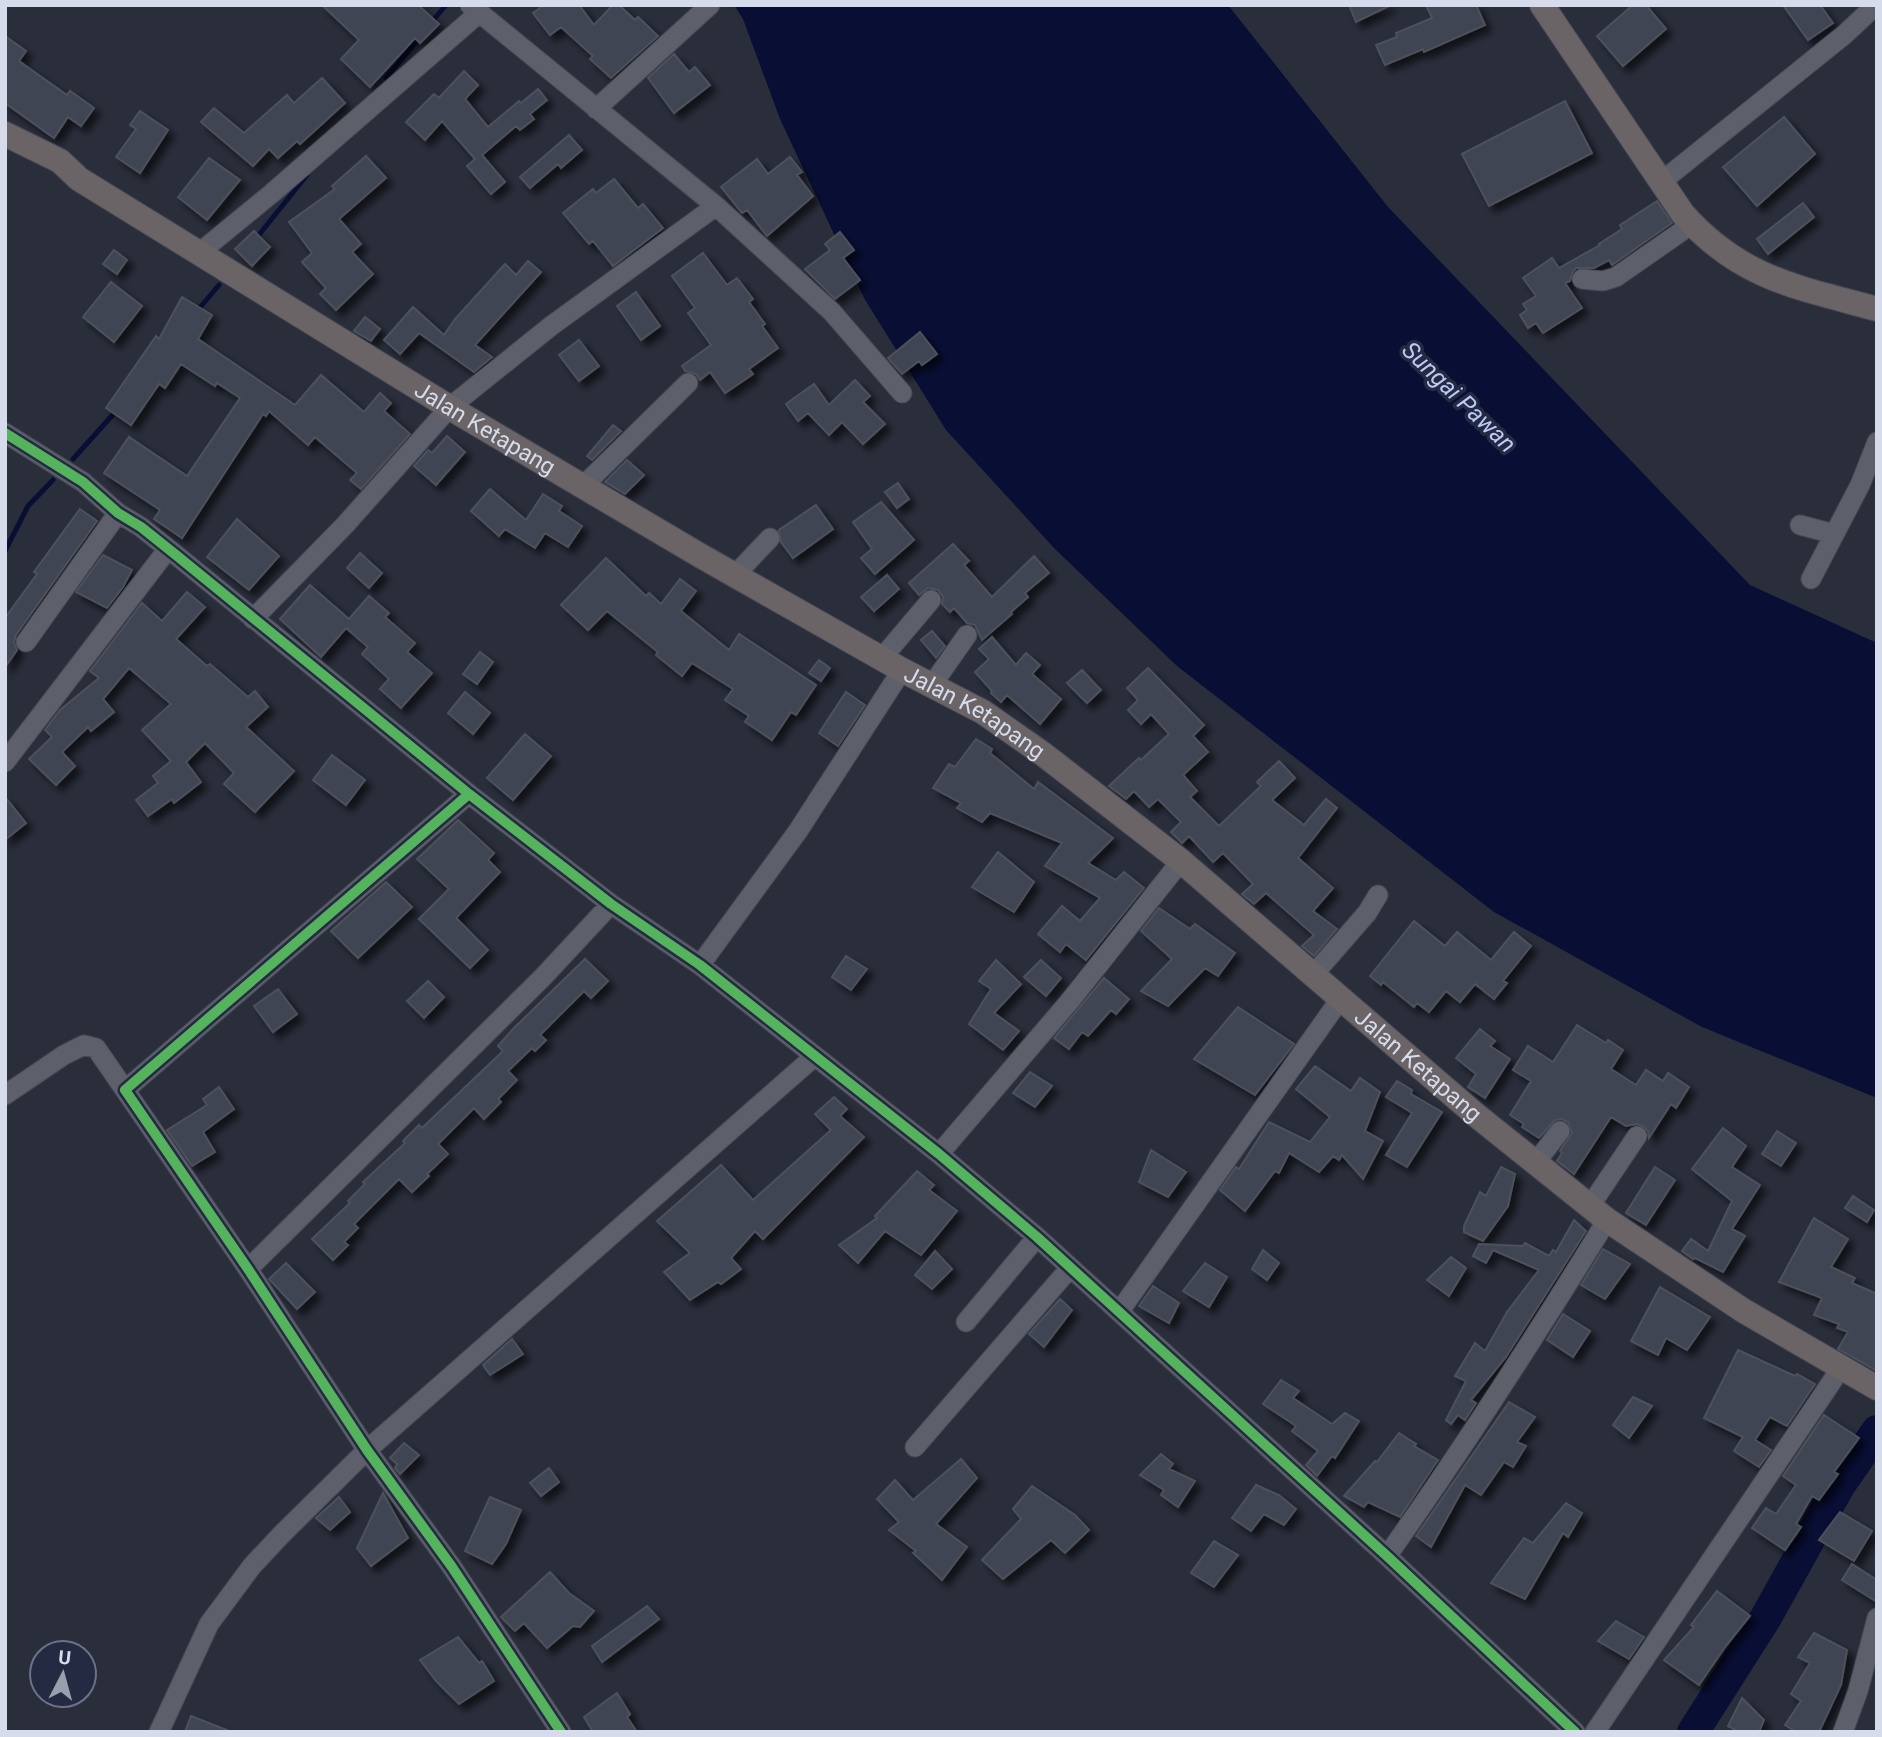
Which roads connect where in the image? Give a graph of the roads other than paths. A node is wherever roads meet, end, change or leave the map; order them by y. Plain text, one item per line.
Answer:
1 (710, 5) edge
2 (1542, 5) edge
3 (1876, 5) edge
4 (474, 9) edge
5 (597, 110) junction
6 (5, 134) edge
7 (1661, 181) junction
8 (716, 206) junction
9 (1692, 224) junction
10 (199, 253) junction
11 (1581, 279) dead end
12 (1877, 309) edge
13 (688, 383) dead end
14 (902, 393) dead end
15 (450, 407) junction
16 (5, 433) edge
17 (1877, 442) edge
18 (1873, 464) edge
19 (583, 486) junction
20 (118, 513) junction
21 (1800, 526) dead end
22 (1834, 534) junction
23 (770, 538) dead end
24 (168, 549) junction
25 (735, 575) junction
26 (1811, 579) dead end
27 (931, 600) dead end
28 (253, 619) junction
29 (967, 635) dead end
30 (26, 642) dead end
31 (892, 664) junction
32 (932, 685) junction
33 (5, 762) edge
34 (468, 794) junction
35 (1181, 861) junction
36 (1378, 895) dead end
37 (611, 904) junction
38 (700, 965) junction
39 (1313, 975) junction
40 (1341, 998) junction
41 (815, 1056) junction
42 (125, 1090) junction
43 (5, 1095) edge
44 (1560, 1131) dead end
45 (1637, 1136) dead end
46 (939, 1154) junction
47 (1536, 1162) junction
48 (1599, 1213) junction
49 (1038, 1237) junction
50 (1070, 1268) junction
51 (248, 1269) junction
52 (1119, 1312) junction
53 (966, 1322) dead end
54 (1842, 1368) junction
55 (1877, 1388) edge
56 (915, 1447) dead end
57 (368, 1450) junction
58 (1387, 1556) junction
59 (1877, 1618) edge
60 (159, 1732) edge
61 (561, 1732) edge
62 (1575, 1732) edge
63 (1595, 1732) edge
64 (1843, 1732) edge

1 - 5 street
2 - 7 main road
3 - 7 street
4 - 5 street
4 - 10 street
5 - 8 street
6 - 10 main road, Jalan Ketapang
7 - 9 main road
8 - 14 street
8 - 15 street
9 - 11 street
9 - 12 main road
10 - 15 main road, Jalan Ketapang
13 - 19 street
15 - 19 main road, Jalan Ketapang
15 - 28 street
16 - 20 street
17 - 18 street
18 - 22 street
19 - 25 main road, Jalan Ketapang
20 - 24 street
20 - 30 street
21 - 22 street
22 - 26 street
23 - 25 street
24 - 28 street
24 - 33 street
25 - 31 main road, Jalan Ketapang
27 - 31 street
28 - 34 street
29 - 32 street
31 - 32 main road, Jalan Ketapang
31 - 38 street
32 - 35 main road, Jalan Ketapang
34 - 37 street
34 - 42 street
35 - 39 main road, Jalan Ketapang
35 - 46 street
36 - 39 street
37 - 38 street
37 - 51 street
38 - 41 street
39 - 40 main road, Jalan Ketapang
40 - 47 main road, Jalan Ketapang
40 - 52 street
41 - 46 street
41 - 57 street
42 - 43 street
42 - 51 street
44 - 47 street
45 - 48 street
46 - 49 street
47 - 48 main road, Jalan Ketapang
48 - 54 main road, Jalan Ketapang
48 - 58 street
49 - 50 street
49 - 53 street
50 - 52 street
50 - 56 street
51 - 57 street
52 - 58 street
54 - 55 main road, Jalan Ketapang
54 - 63 street
57 - 60 street
57 - 61 street
58 - 62 street
59 - 64 street

